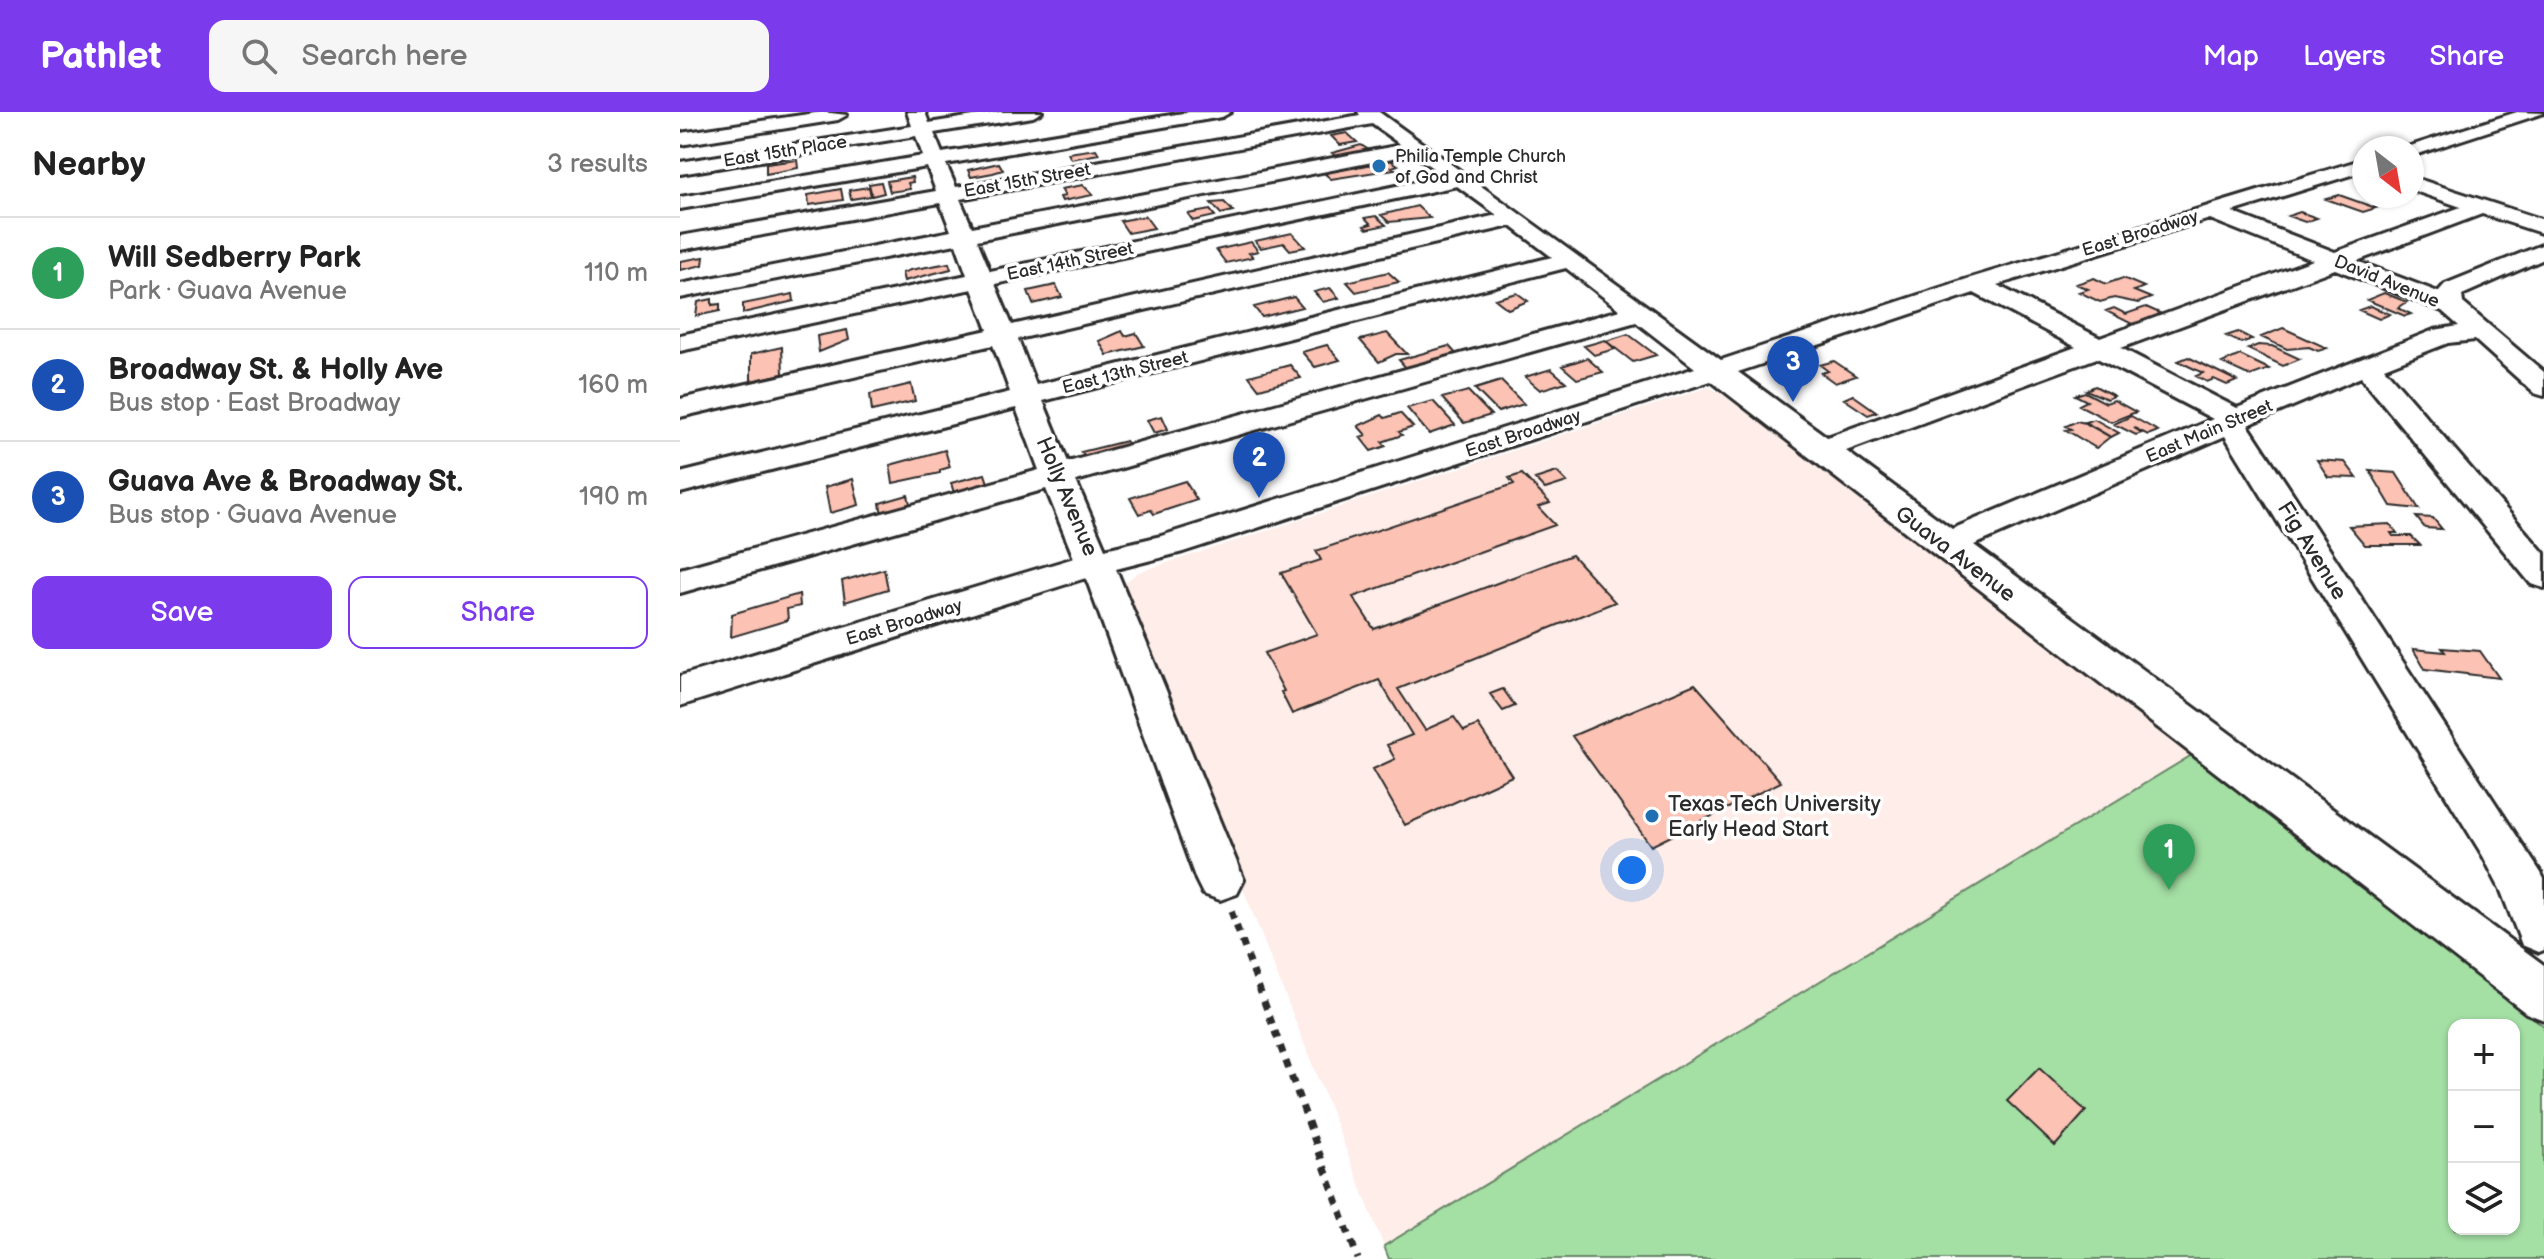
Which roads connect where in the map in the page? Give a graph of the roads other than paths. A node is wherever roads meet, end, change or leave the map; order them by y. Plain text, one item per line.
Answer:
1 (860, 112) edge
2 (1033, 112) edge
3 (1222, 112) edge
4 (2536, 112) edge
5 (1371, 115) edge
6 (919, 121) edge
7 (680, 139) edge
8 (2424, 146) edge
9 (1416, 148) junction
10 (934, 160) junction
11 (680, 168) edge
12 (2352, 169) edge
13 (1461, 179) junction
14 (2424, 187) edge
15 (947, 195) junction
16 (680, 203) edge
17 (2483, 206) junction
18 (2209, 211) junction
19 (1515, 218) junction
20 (2544, 227) edge
21 (964, 236) junction
22 (680, 243) edge
23 (2544, 251) edge
24 (1570, 260) junction
25 (2336, 260) junction
26 (2506, 266) junction
27 (981, 280) junction
28 (2544, 280) edge
29 (1976, 284) junction
30 (680, 291) edge
31 (2451, 306) junction
32 (1640, 313) junction
33 (2478, 332) junction
34 (1002, 334) junction
35 (680, 343) edge
36 (2100, 347) junction
37 (2366, 365) junction
38 (1713, 369) junction
39 (2544, 387) edge
40 (1027, 397) junction
41 (680, 408) edge
42 (2231, 422) junction
43 (1820, 450) junction
44 (1058, 476) junction
45 (680, 483) edge
46 (1945, 545) junction
47 (1095, 563) junction
48 (2544, 576) edge
49 (680, 581) edge
50 (680, 691) edge
51 (1220, 880) road end
52 (2541, 930) edge
53 (2531, 986) edge

1 - 7 street
2 - 6 street, East 15th Place
3 - 10 street
4 - 8 street
5 - 9 street, Guava Avenue
5 - 15 street, East 15th Street
6 - 10 street, Holly Avenue
6 - 11 street, East 15th Place
9 - 13 street, Guava Avenue
9 - 21 street
10 - 15 street, Holly Avenue
10 - 16 street
12 - 18 street, East Broadway
13 - 19 street, Guava Avenue
13 - 27 street, East 14th Street
14 - 17 street
15 - 21 street, Holly Avenue
15 - 22 street, East 15th Street
17 - 20 street
17 - 25 street
18 - 25 street, David Avenue
18 - 29 street, East Broadway
19 - 24 street, Guava Avenue
19 - 34 street
21 - 27 street, Holly Avenue
21 - 30 street
23 - 26 street
24 - 32 street, Guava Avenue
24 - 40 street, East 13th Street
25 - 31 street, David Avenue
25 - 36 street
26 - 28 street
26 - 31 street
27 - 34 street, Holly Avenue
27 - 35 street, East 14th Street
29 - 36 street, Fig Avenue
29 - 38 street, East Broadway
31 - 33 street, David Avenue
32 - 38 street, Guava Avenue
32 - 44 street
33 - 37 street, East Main Street
33 - 39 street, David Avenue
34 - 40 street, Holly Avenue
34 - 41 street
36 - 42 street, Fig Avenue
36 - 43 street
37 - 42 street, East Main Street
37 - 48 street
38 - 43 street, Guava Avenue
38 - 47 street, East Broadway
40 - 44 street, Holly Avenue
40 - 45 street, East 13th Street
42 - 46 street, East Main Street
42 - 52 street, Fig Avenue
43 - 46 street, Guava Avenue
44 - 47 street, Holly Avenue
44 - 49 street
46 - 53 street, Guava Avenue
47 - 50 street, East Broadway
47 - 51 street, Holly Avenue
52 - 53 street

